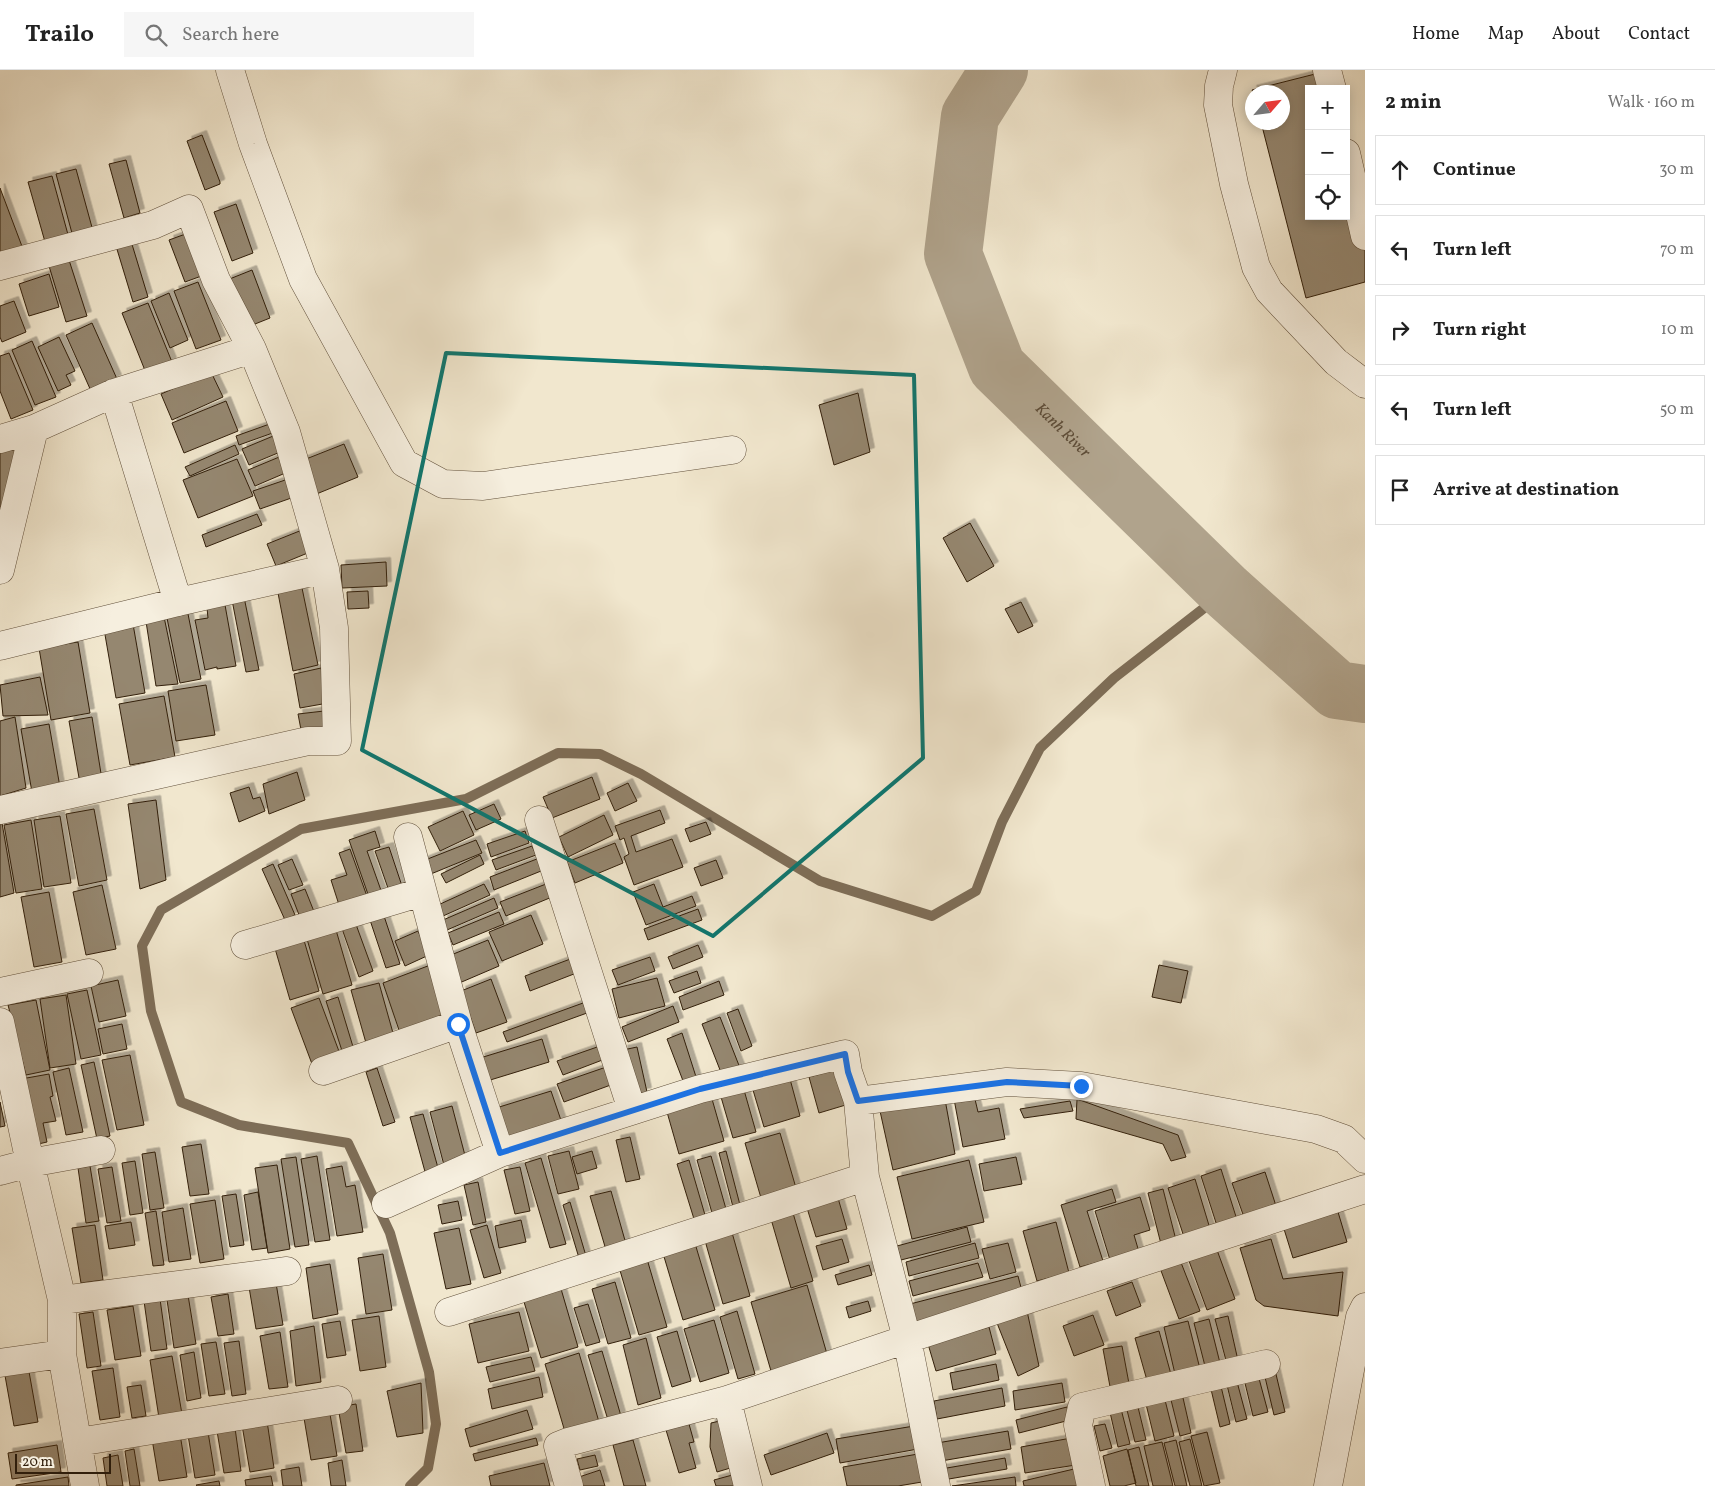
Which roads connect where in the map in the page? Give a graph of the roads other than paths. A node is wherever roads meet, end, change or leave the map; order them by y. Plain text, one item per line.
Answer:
1 (230, 70) edge
2 (1223, 70) edge
3 (1328, 70) edge
4 (1331, 85) edge
5 (1350, 170) edge
6 (1365, 236) edge
7 (0, 266) edge
8 (252, 349) junction
9 (1365, 384) edge
10 (114, 392) junction
11 (34, 429) junction
12 (0, 439) edge
13 (732, 450) dead end
14 (325, 569) junction
15 (0, 570) edge
16 (178, 602) junction
17 (0, 646) edge
18 (0, 810) edge
19 (539, 820) dead end
20 (408, 836) dead end
21 (422, 892) junction
22 (245, 945) dead end
23 (89, 973) dead end
24 (0, 992) edge
25 (0, 1022) edge
26 (458, 1024) junction
27 (323, 1071) dead end
28 (858, 1101) junction
29 (632, 1110) junction
30 (101, 1150) dead end
31 (500, 1153) junction
32 (1365, 1159) edge
33 (30, 1163) junction
34 (0, 1171) edge
35 (865, 1177) junction
36 (1365, 1189) edge
37 (386, 1204) dead end
38 (287, 1271) dead end
39 (62, 1300) junction
40 (1365, 1307) edge
41 (449, 1312) dead end
42 (907, 1339) junction
43 (62, 1354) junction
44 (0, 1364) edge
45 (1266, 1364) dead end
46 (338, 1400) dead end
47 (727, 1400) junction
48 (78, 1442) junction
49 (85, 1486) edge
50 (569, 1486) edge
51 (748, 1486) edge
52 (936, 1486) edge
53 (1091, 1486) edge
54 (1328, 1486) edge

1 - 13 street
2 - 9 street
3 - 4 street
5 - 6 street
7 - 8 street
8 - 10 street
8 - 14 street
10 - 11 street
10 - 16 street
11 - 12 street
11 - 15 street
14 - 16 street
14 - 18 street
16 - 17 street
19 - 29 street
20 - 21 street
21 - 22 street
21 - 26 street
23 - 24 street
25 - 33 street
26 - 27 street
26 - 31 street
28 - 29 street
28 - 32 street
28 - 35 street
29 - 31 street
30 - 33 street
31 - 37 street
33 - 34 street
33 - 39 street
35 - 41 street
35 - 42 street
36 - 42 street
38 - 39 street
39 - 43 street
40 - 54 street
42 - 47 street
42 - 52 street
43 - 44 street
43 - 48 street
45 - 53 street
46 - 48 street
47 - 50 street
47 - 51 street
48 - 49 street

